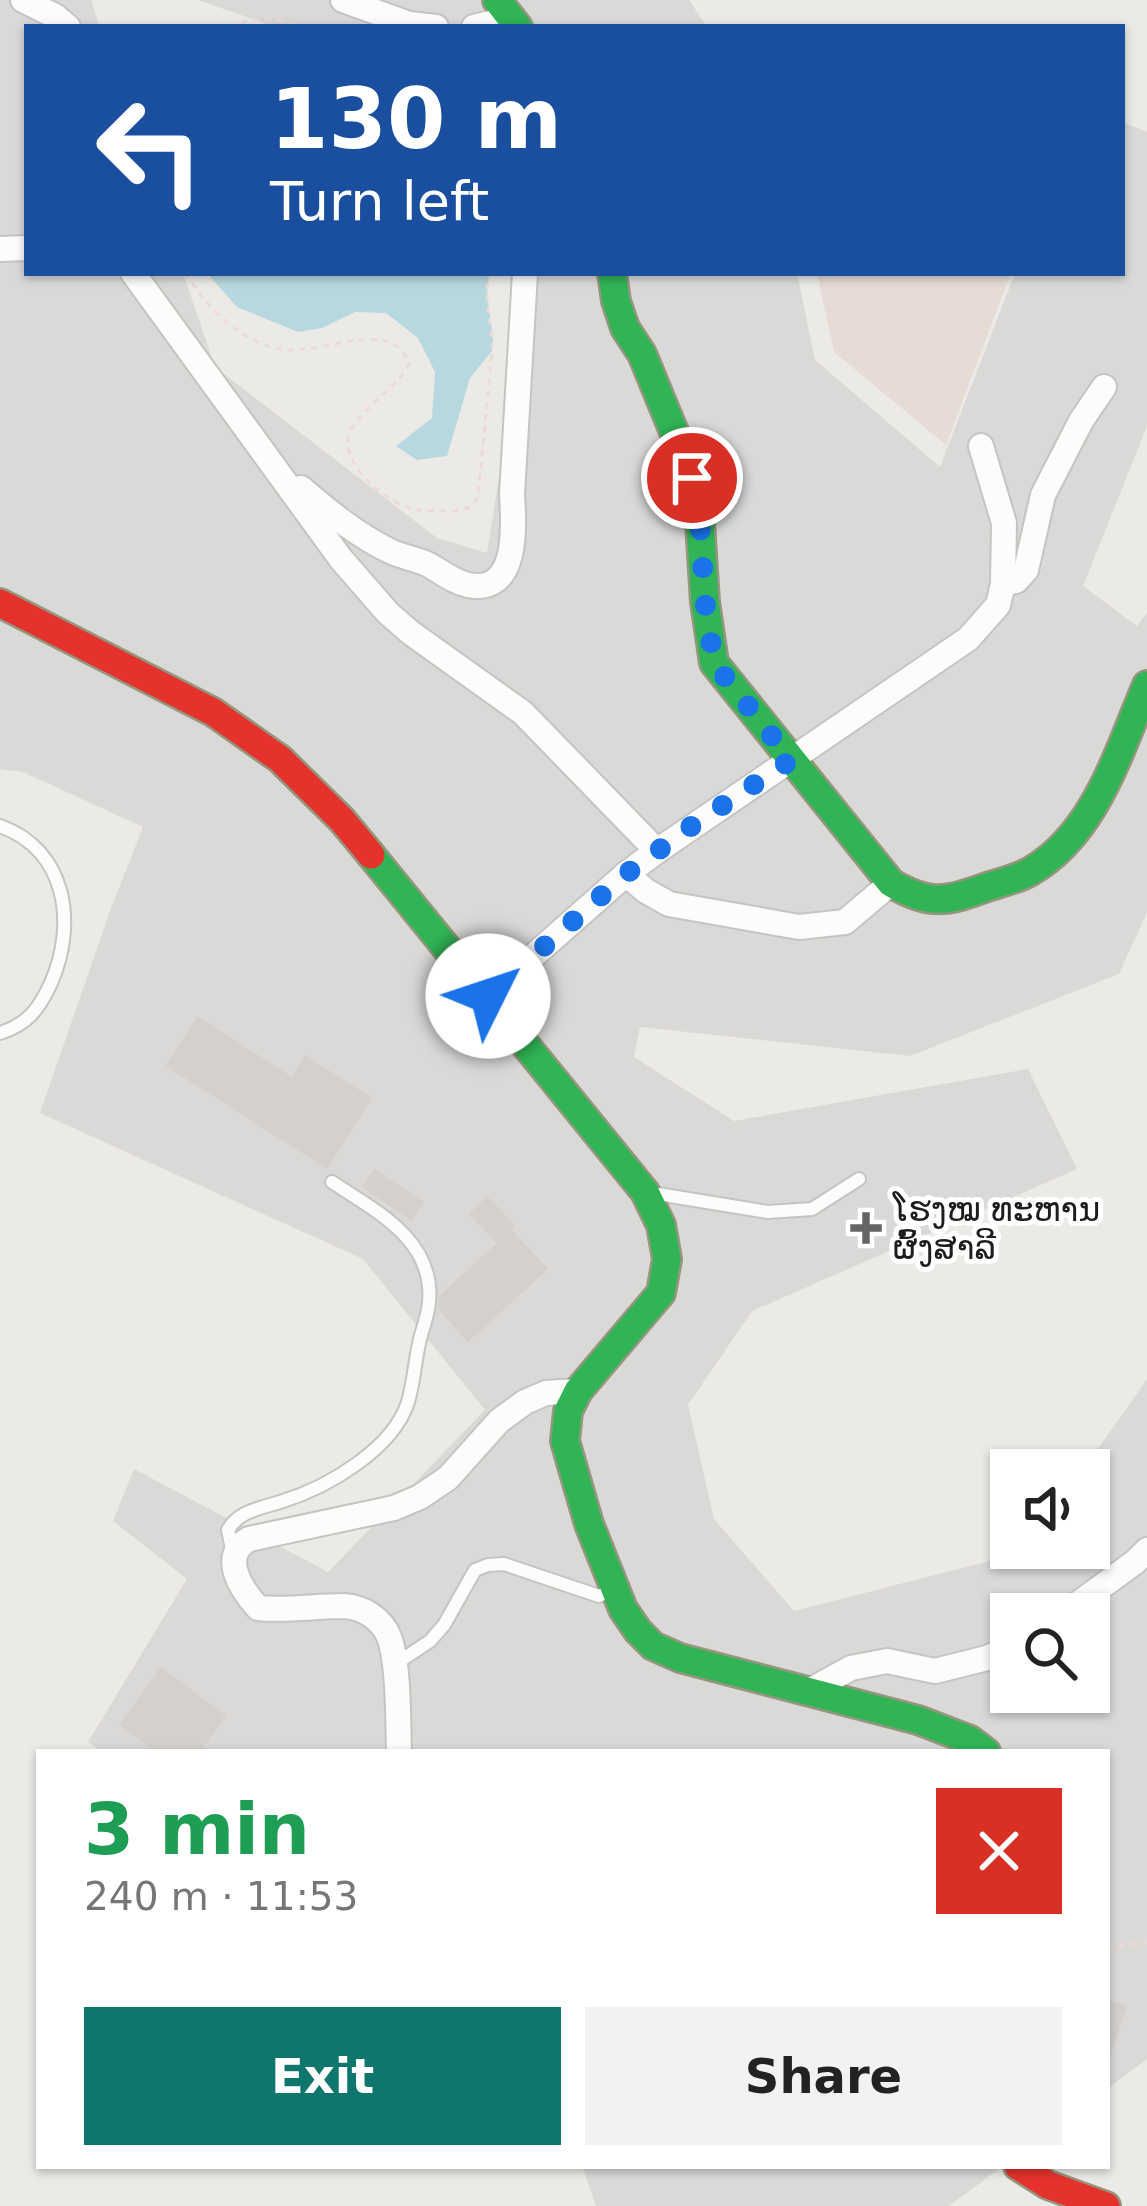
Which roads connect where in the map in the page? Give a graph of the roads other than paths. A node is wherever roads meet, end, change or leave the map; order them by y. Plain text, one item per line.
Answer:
1 (23, 0) edge
2 (343, 0) edge
3 (60, 14) edge
4 (409, 24) edge
5 (135, 276) edge
6 (525, 276) edge
7 (612, 276) edge
8 (1104, 387) dead end
9 (981, 446) dead end
10 (272, 463) junction
11 (394, 554) junction
12 (1003, 584) junction
13 (367, 590) junction
14 (0, 603) edge
15 (1147, 685) edge
16 (791, 760) junction
17 (0, 826) edge
18 (657, 851) junction
19 (626, 874) junction
20 (891, 883) junction
21 (488, 996) junction
22 (0, 1033) edge
23 (859, 1179) dead end
24 (332, 1182) dead end
25 (645, 1192) junction
26 (578, 1391) junction
27 (234, 1557) junction
28 (1143, 1562) edge
29 (615, 1590) junction
30 (1096, 1593) edge
31 (990, 1656) edge
32 (393, 1666) junction
33 (808, 1691) junction
34 (399, 1749) edge
35 (982, 1749) edge
36 (1022, 2169) edge
37 (1106, 2206) edge

1 - 3 street
2 - 4 street
5 - 10 street
6 - 11 street
7 - 16 main road
8 - 12 street
9 - 12 street
10 - 11 street
10 - 13 street
11 - 13 street
12 - 16 street
13 - 18 street
14 - 21 main road
15 - 20 main road
16 - 18 street
16 - 20 main road
17 - 22 lane
18 - 19 street
19 - 20 street
19 - 21 street
21 - 25 main road
23 - 25 lane
24 - 27 lane
25 - 26 main road
26 - 27 street
26 - 29 main road
27 - 32 street
28 - 30 street
29 - 32 lane
29 - 33 main road
31 - 33 street
32 - 34 street
33 - 35 main road
36 - 37 main road

